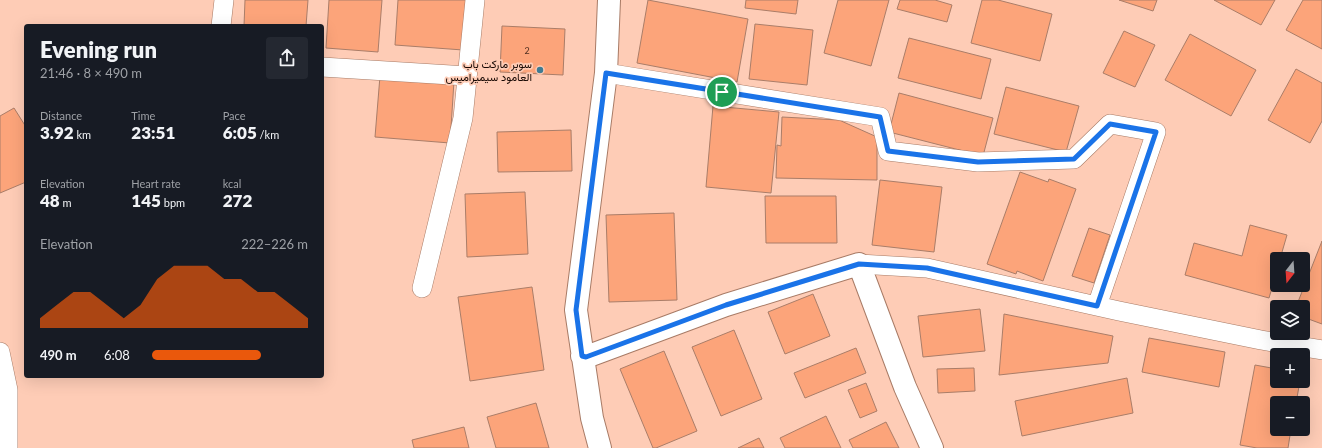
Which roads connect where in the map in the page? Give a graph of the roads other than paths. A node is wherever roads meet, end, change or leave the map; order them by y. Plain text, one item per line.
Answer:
1 (224, 0) edge
2 (476, 0) edge
3 (609, 0) edge
4 (220, 24) edge
5 (324, 67) edge
6 (606, 73) junction
7 (468, 76) junction
8 (859, 264) junction
9 (422, 288) dead end
10 (1097, 306) junction
11 (1322, 350) edge
12 (0, 352) edge
13 (582, 356) junction
14 (8, 448) edge
15 (600, 448) edge
16 (932, 448) edge

1 - 4 street
2 - 7 street
3 - 6 street
5 - 7 street
6 - 10 street
6 - 13 street
7 - 9 street
8 - 10 street
8 - 13 street
8 - 16 street
10 - 11 street
12 - 14 street
13 - 15 street

